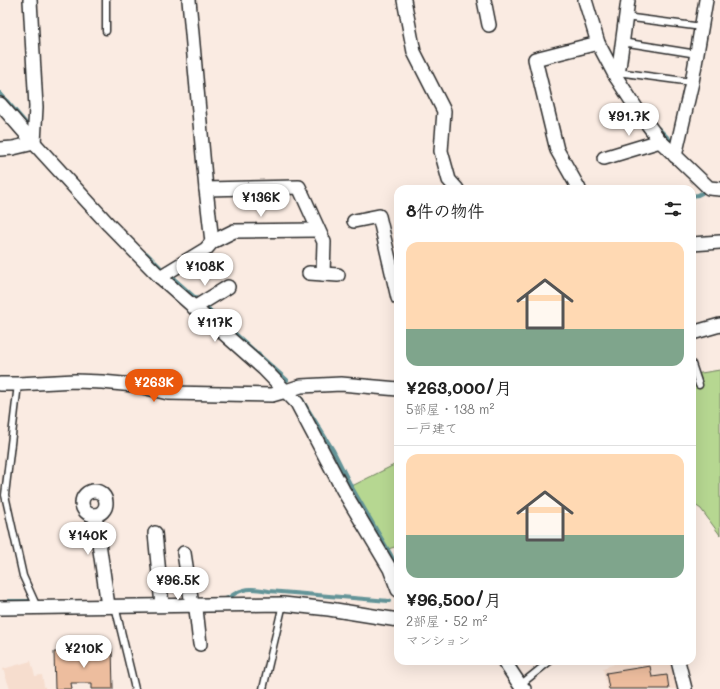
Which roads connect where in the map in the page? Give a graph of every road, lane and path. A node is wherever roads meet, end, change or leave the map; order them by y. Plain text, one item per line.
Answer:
1 (30, 0) edge
2 (106, 0) edge
3 (188, 0) edge
4 (404, 0) edge
5 (484, 0) edge
6 (585, 0) edge
7 (628, 0) edge
8 (705, 0) edge
9 (626, 16) junction
10 (489, 25) dead end
11 (702, 27) junction
12 (106, 32) dead end
13 (598, 42) junction
14 (622, 42) junction
15 (697, 54) junction
16 (617, 74) junction
17 (692, 82) junction
18 (0, 104) edge
19 (660, 141) junction
20 (34, 143) junction
21 (0, 149) edge
22 (675, 156) junction
23 (604, 158) dead end
24 (453, 185) edge
25 (577, 185) edge
26 (206, 189) junction
27 (720, 189) edge
28 (354, 222) dead end
29 (318, 230) junction
30 (212, 242) junction
31 (720, 242) edge
32 (696, 244) edge
33 (309, 273) dead end
34 (323, 274) junction
35 (338, 275) dead end
36 (160, 277) junction
37 (394, 280) edge
38 (228, 287) dead end
39 (194, 308) junction
40 (720, 325) edge
41 (696, 332) edge
42 (696, 378) edge
43 (0, 384) edge
44 (18, 384) junction
45 (698, 385) dead end
46 (394, 389) edge
47 (286, 392) junction
48 (94, 515) dead end
49 (155, 533) dead end
50 (184, 553) dead end
51 (394, 580) edge
52 (35, 602) junction
53 (109, 603) junction
54 (283, 604) junction
55 (162, 605) junction
56 (192, 605) junction
57 (0, 608) edge
58 (394, 619) edge
59 (200, 644) dead end
60 (507, 665) edge
61 (546, 665) edge
62 (679, 665) edge
63 (522, 687) edge
64 (136, 689) edge
65 (263, 689) edge
66 (685, 689) edge

1 - 20 street
2 - 12 lane
3 - 26 street
4 - 24 street
5 - 10 street
6 - 13 street
7 - 9 street
8 - 11 street
9 - 11 lane
9 - 14 street
11 - 15 street
13 - 16 street
13 - 25 street
14 - 15 lane
14 - 16 street
15 - 17 street
16 - 17 lane
16 - 19 street
17 - 22 street
18 - 20 street
19 - 22 street
19 - 23 street
20 - 21 street
20 - 36 street
22 - 27 street
26 - 29 street
26 - 30 street
28 - 37 street
29 - 30 street
29 - 34 street
30 - 36 street
31 - 32 street
33 - 34 street
34 - 35 street
36 - 39 street
38 - 39 street
39 - 47 street
40 - 41 street
42 - 45 lane
43 - 44 street
44 - 47 street
44 - 52 lane
46 - 47 street
47 - 51 street
48 - 53 street
49 - 55 street
50 - 56 street
52 - 53 street
52 - 57 street
53 - 55 street
53 - 64 lane
54 - 56 street
54 - 58 street
54 - 65 lane
55 - 56 street
56 - 59 street
60 - 63 street
61 - 63 lane
62 - 66 street

